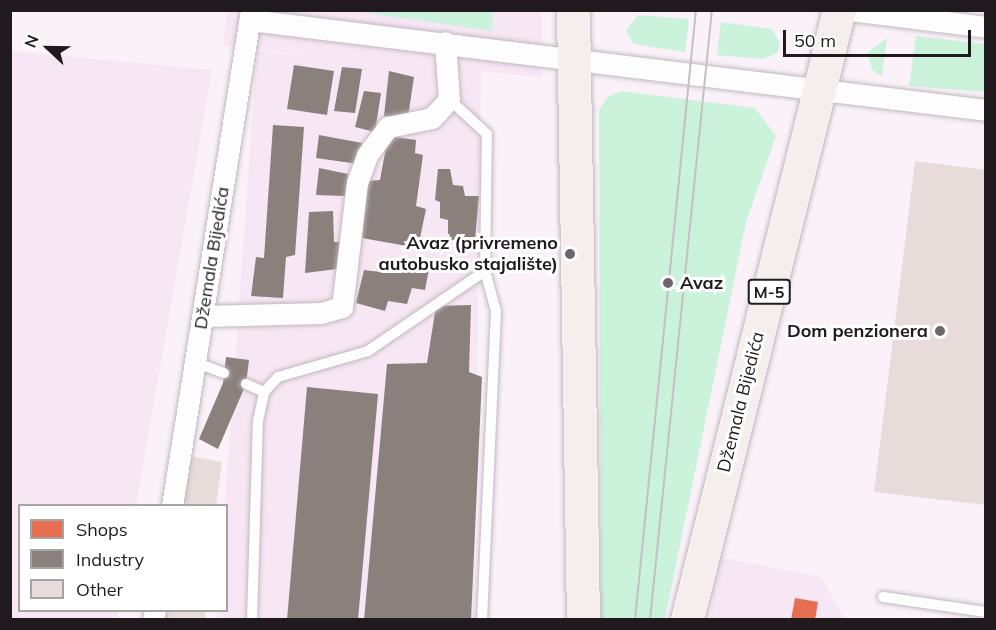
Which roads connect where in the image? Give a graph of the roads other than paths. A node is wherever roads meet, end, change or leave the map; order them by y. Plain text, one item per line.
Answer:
1 (573, 10) edge
2 (839, 10) edge
3 (850, 10) edge
4 (250, 15) edge
5 (986, 27) edge
6 (445, 42) junction
7 (573, 61) junction
8 (820, 91) junction
9 (449, 99) junction
10 (986, 110) edge
11 (485, 271) junction
12 (203, 316) junction
13 (195, 362) junction
14 (224, 373) dead end
15 (246, 384) dead end
16 (264, 392) junction
17 (172, 504) edge
18 (883, 597) dead end
19 (986, 612) edge
20 (252, 620) edge
21 (482, 620) edge
22 (584, 620) edge
23 (687, 620) edge

1 - 7 main road
2 - 8 main road, Džemala Bijedića / M-5
3 - 5 street
4 - 6 street
4 - 12 street, Džemala Bijedića
6 - 7 street
6 - 9 street
7 - 8 street
7 - 22 main road
8 - 10 street
8 - 23 main road, Džemala Bijedića / M-5
9 - 11 lane
9 - 12 street
11 - 16 lane
11 - 21 lane
12 - 13 street, Džemala Bijedića
13 - 14 lane
13 - 17 street, Džemala Bijedića
15 - 16 lane
16 - 20 lane
18 - 19 lane

